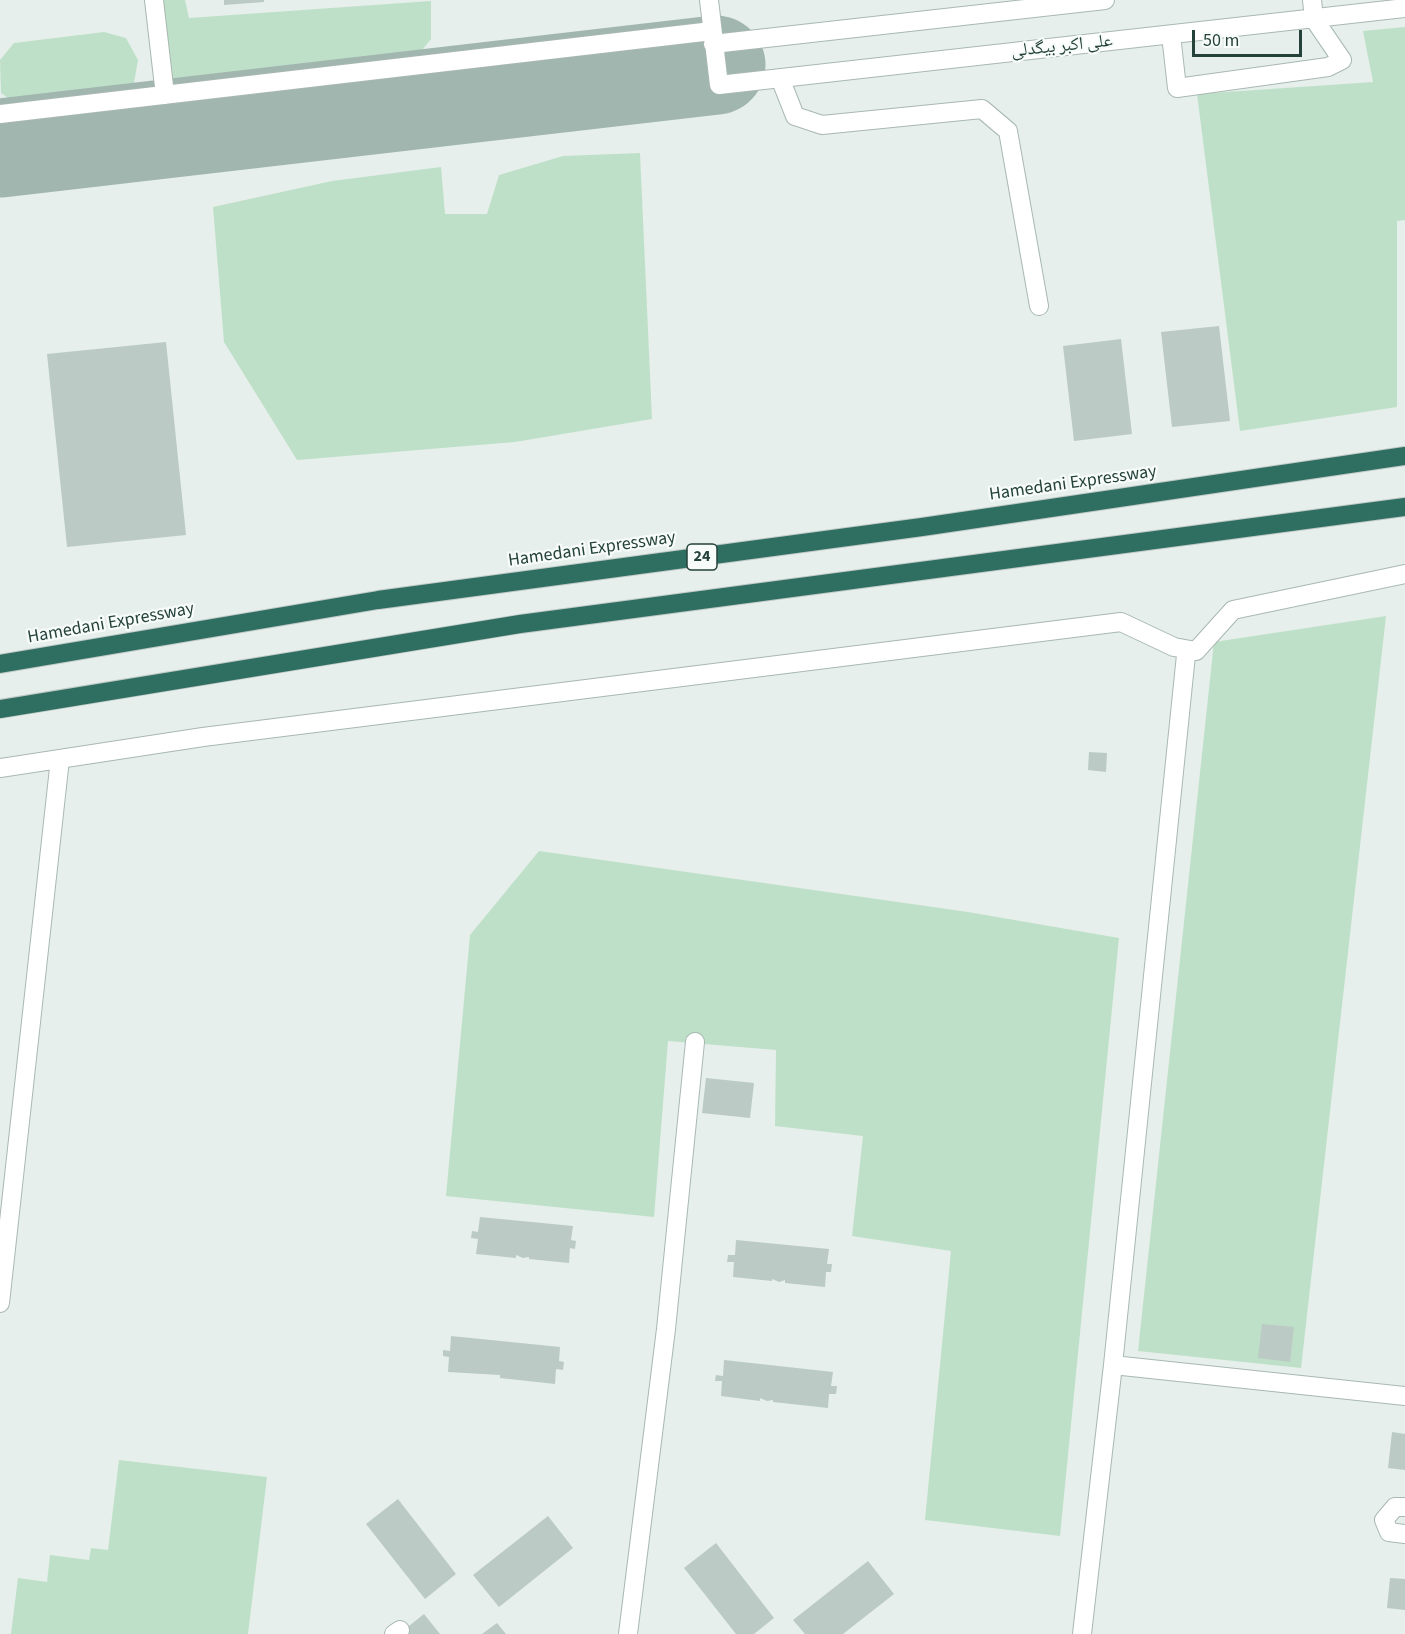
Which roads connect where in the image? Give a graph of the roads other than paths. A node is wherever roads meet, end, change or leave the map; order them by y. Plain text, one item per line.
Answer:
1 (154, 0) edge
2 (709, 0) edge
3 (1105, 0) edge
4 (1312, 0) edge
5 (1405, 8) edge
6 (1314, 19) junction
7 (1171, 34) junction
8 (712, 37) junction
9 (780, 78) junction
10 (165, 95) junction
11 (0, 114) edge
12 (1039, 306) dead end
13 (1405, 456) edge
14 (1405, 507) edge
15 (1405, 574) edge
16 (1186, 655) dead end
17 (0, 664) edge
18 (0, 709) edge
19 (60, 759) junction
20 (0, 768) edge
21 (695, 1042) dead end
22 (0, 1303) edge
23 (1113, 1365) junction
24 (1405, 1396) edge
25 (1405, 1507) edge
26 (1405, 1534) edge
27 (628, 1634) edge
28 (1082, 1634) edge

1 - 10 lane
2 - 8 lane
3 - 8 lane
4 - 6 lane
5 - 6 lane, علی اکبر بیگدلی
6 - 7 lane, علی اکبر بیگدلی
6 - 7 lane
7 - 9 lane, علی اکبر بیگدلی
8 - 9 lane, علی اکبر بیگدلی
8 - 10 lane
9 - 12 lane
10 - 11 lane
13 - 17 highway, Hamedani Expressway / 24
14 - 18 highway, 24
15 - 19 lane
16 - 23 lane
19 - 20 lane
19 - 22 lane
21 - 27 lane
23 - 24 lane
23 - 28 lane
25 - 26 lane

